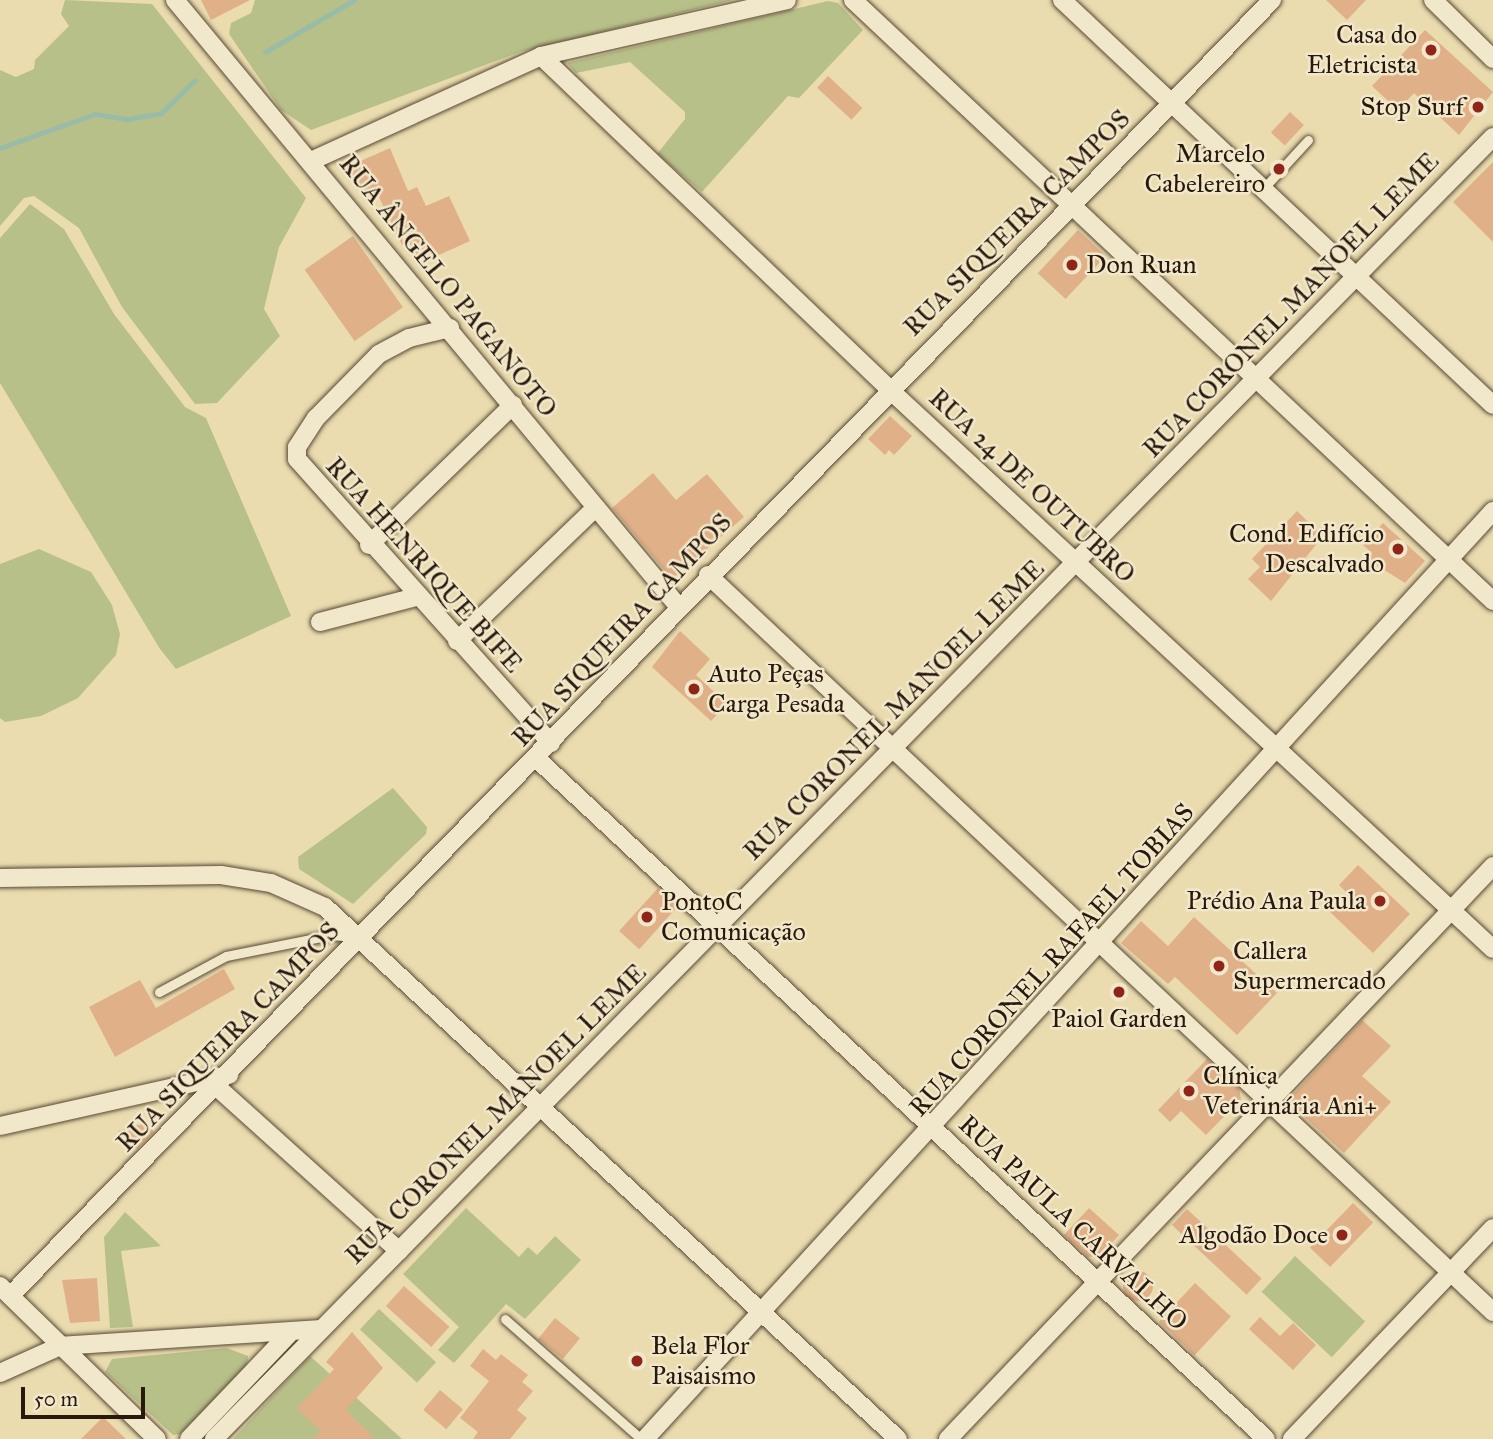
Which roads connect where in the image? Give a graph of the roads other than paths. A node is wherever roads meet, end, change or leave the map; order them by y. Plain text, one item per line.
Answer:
1 (176, 0) edge
2 (787, 0) edge
3 (853, 0) edge
4 (1062, 0) edge
5 (1272, 0) edge
6 (1433, 0) edge
7 (541, 56) junction
8 (1493, 59) edge
9 (1171, 104) junction
10 (1493, 137) edge
11 (1308, 140) dead end
12 (311, 161) junction
13 (1262, 190) junction
14 (1071, 205) junction
15 (1356, 275) junction
16 (450, 328) junction
17 (1257, 377) junction
18 (890, 390) junction
19 (513, 405) junction
20 (1493, 405) edge
21 (595, 508) junction
22 (1493, 511) edge
23 (369, 545) junction
24 (1449, 561) junction
25 (1076, 562) junction
26 (708, 575) junction
27 (416, 597) junction
28 (1493, 601) edge
29 (678, 606) junction
30 (320, 622) dead end
31 (457, 641) junction
32 (551, 743) junction
33 (895, 748) junction
34 (1279, 749) junction
35 (536, 758) junction
36 (1493, 866) edge
37 (0, 878) edge
38 (1451, 910) junction
39 (715, 928) junction
40 (362, 938) junction
41 (1102, 942) junction
42 (1493, 950) edge
43 (159, 992) dead end
44 (232, 1074) junction
45 (217, 1087) junction
46 (1272, 1099) junction
47 (541, 1107) junction
48 (0, 1126) edge
49 (934, 1129) junction
50 (1493, 1228) edge
51 (399, 1251) junction
52 (1450, 1272) junction
53 (1097, 1281) junction
54 (5, 1291) edge
55 (1493, 1312) edge
56 (762, 1315) junction
57 (505, 1319) dead end
58 (320, 1328) junction
59 (291, 1332) junction
60 (60, 1346) junction
61 (258, 1365) junction
62 (0, 1373) edge
63 (272, 1378) junction
64 (157, 1439) edge
65 (189, 1439) edge
66 (214, 1439) edge
67 (643, 1439) edge
68 (898, 1439) edge
69 (948, 1439) edge
70 (1266, 1439) edge
71 (1292, 1439) edge

1 - 12 street, RUA ÂNGELO PAGANOTO
2 - 7 street
3 - 14 street
4 - 9 street
5 - 9 street, RUA SIQUEIRA CAMPOS
6 - 8 street
7 - 12 street
7 - 18 street, RUA 24 DE OUTUBRO
9 - 13 street
9 - 14 street, RUA SIQUEIRA CAMPOS
10 - 15 street, RUA CORONEL MANOEL LEME
11 - 13 lane
12 - 16 street, RUA ÂNGELO PAGANOTO
13 - 15 street
14 - 17 street
14 - 18 street, RUA SIQUEIRA CAMPOS
15 - 17 street, RUA CORONEL MANOEL LEME
15 - 20 street
16 - 19 street, RUA ÂNGELO PAGANOTO
16 - 23 street, RUA HENRIQUE BIFE
17 - 24 street
17 - 25 street, RUA CORONEL MANOEL LEME
18 - 25 street, RUA 24 DE OUTUBRO
18 - 26 street, RUA SIQUEIRA CAMPOS
19 - 21 street, RUA ÂNGELO PAGANOTO
19 - 23 street
21 - 29 street, RUA ÂNGELO PAGANOTO
21 - 31 street
22 - 24 street, RUA CORONEL RAFAEL TOBIAS
23 - 27 street, RUA HENRIQUE BIFE
24 - 28 street
24 - 34 street, RUA CORONEL RAFAEL TOBIAS
25 - 33 street, RUA CORONEL MANOEL LEME
25 - 34 street, RUA 24 DE OUTUBRO
26 - 29 street, RUA SIQUEIRA CAMPOS
26 - 33 street
27 - 30 street
27 - 31 street, RUA HENRIQUE BIFE
29 - 32 street, RUA SIQUEIRA CAMPOS
31 - 32 street, RUA HENRIQUE BIFE
32 - 35 street, RUA SIQUEIRA CAMPOS
33 - 39 street, RUA CORONEL MANOEL LEME
33 - 41 street
34 - 38 street, RUA 24 DE OUTUBRO
34 - 41 street, RUA CORONEL RAFAEL TOBIAS
35 - 39 street, RUA PAULA CARVALHO
35 - 40 street, RUA SIQUEIRA CAMPOS
36 - 38 street
37 - 40 street
38 - 42 street, RUA 24 DE OUTUBRO
38 - 46 street
39 - 47 street, RUA CORONEL MANOEL LEME
39 - 49 street, RUA PAULA CARVALHO
40 - 43 lane
40 - 44 street, RUA SIQUEIRA CAMPOS
40 - 47 street
41 - 46 street
41 - 49 street, RUA CORONEL RAFAEL TOBIAS
44 - 45 street, RUA SIQUEIRA CAMPOS
44 - 48 street
45 - 51 street
45 - 54 street, RUA SIQUEIRA CAMPOS
46 - 52 street
46 - 53 street
47 - 51 street, RUA CORONEL MANOEL LEME
47 - 56 street
49 - 53 street, RUA PAULA CARVALHO
49 - 56 street, RUA CORONEL RAFAEL TOBIAS
50 - 52 street
51 - 58 street, RUA CORONEL MANOEL LEME
52 - 55 street
52 - 71 street
53 - 69 street
53 - 70 street, RUA PAULA CARVALHO
54 - 60 street
56 - 67 street, RUA CORONEL RAFAEL TOBIAS
56 - 68 street
57 - 67 lane
58 - 59 street
58 - 63 street, RUA CORONEL MANOEL LEME
59 - 60 street
59 - 61 street
60 - 62 street
60 - 64 street
61 - 63 street
61 - 65 street
63 - 66 street, RUA CORONEL MANOEL LEME

